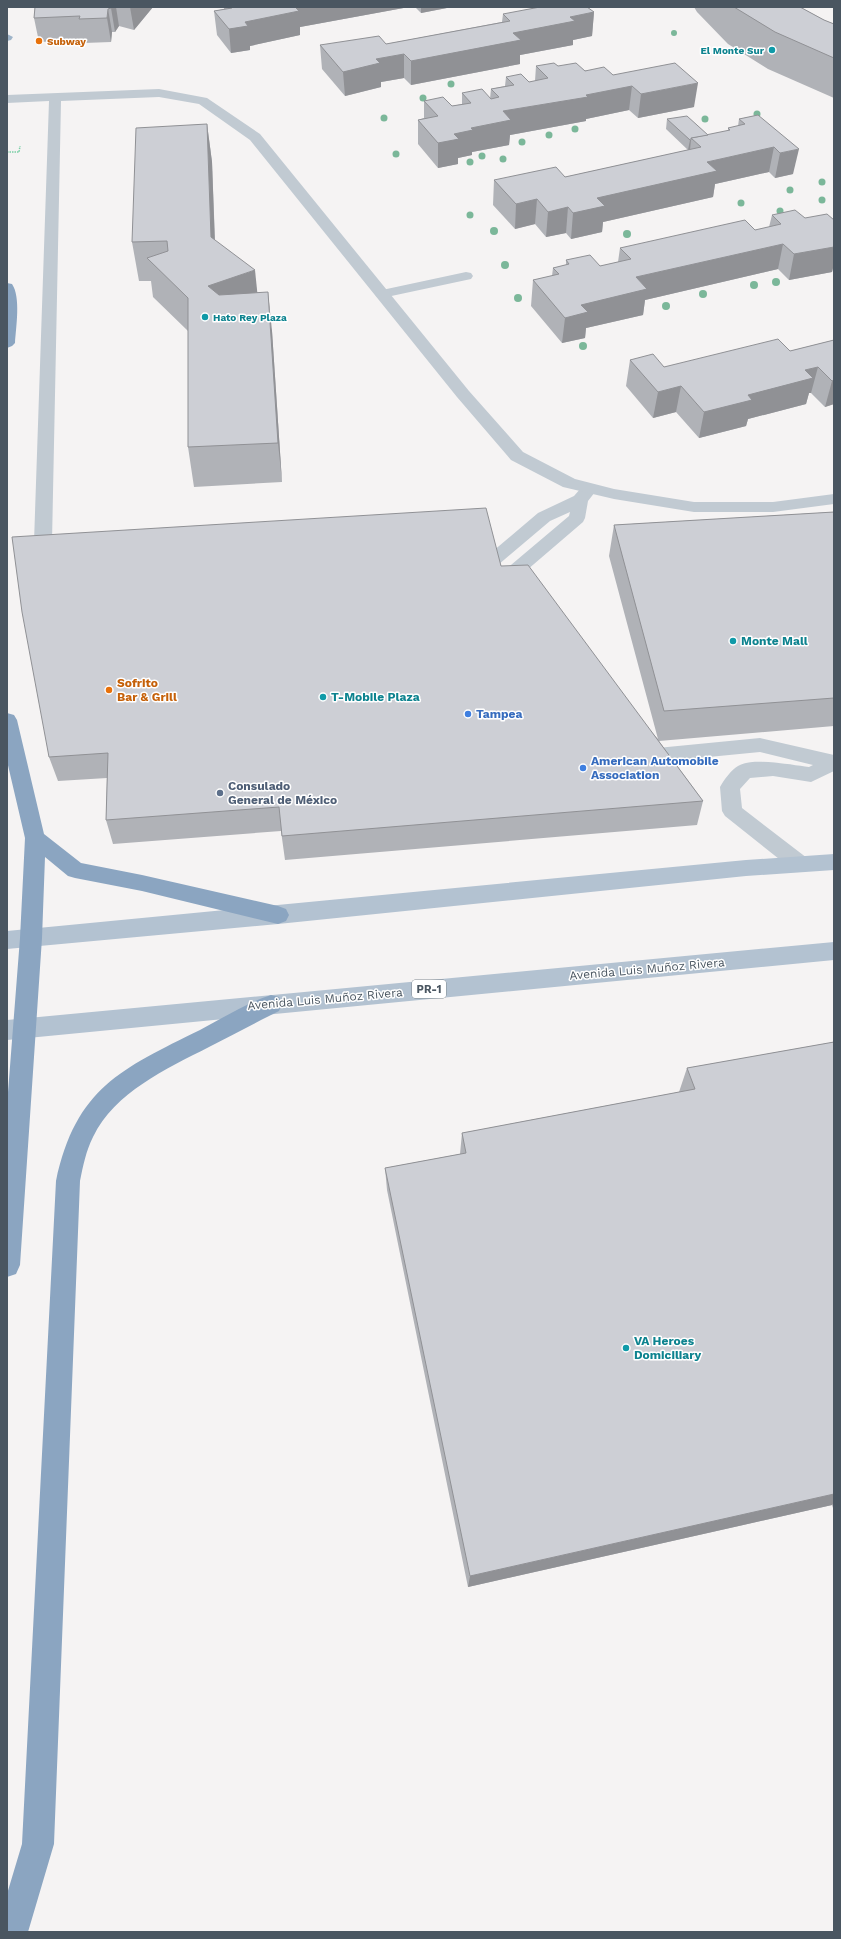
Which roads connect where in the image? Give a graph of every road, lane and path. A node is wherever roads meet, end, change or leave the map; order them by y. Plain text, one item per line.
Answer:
1 (55, 97) junction
2 (7, 98) edge
3 (7, 152) edge
4 (19, 152) dead end
5 (466, 276) dead end
6 (7, 287) edge
7 (382, 294) junction
8 (7, 343) edge
9 (585, 494) junction
10 (834, 499) edge
11 (43, 542) edge
12 (492, 561) edge
13 (520, 590) edge
14 (7, 720) edge
15 (647, 756) edge
16 (834, 762) edge
17 (35, 838) junction
18 (834, 862) edge
19 (800, 864) junction
20 (278, 915) junction
21 (31, 938) junction
22 (7, 940) edge
23 (834, 951) edge
24 (271, 1004) junction
25 (16, 1029) edge
26 (7, 1265) edge
27 (12, 1932) edge

1 - 2 street
1 - 7 street
1 - 11 street
3 - 4 path
5 - 7 street
6 - 8 highway
7 - 9 street
9 - 10 street
9 - 12 street
9 - 13 street
14 - 17 highway
15 - 16 street
16 - 19 street
17 - 20 highway
17 - 21 highway
18 - 19 main road
19 - 20 main road
20 - 21 main road
21 - 22 main road
21 - 25 highway
23 - 24 main road, Avenida Luis Muñoz Rivera / PR-1
24 - 25 main road, Avenida Luis Muñoz Rivera / PR-1
24 - 27 highway
25 - 26 highway

